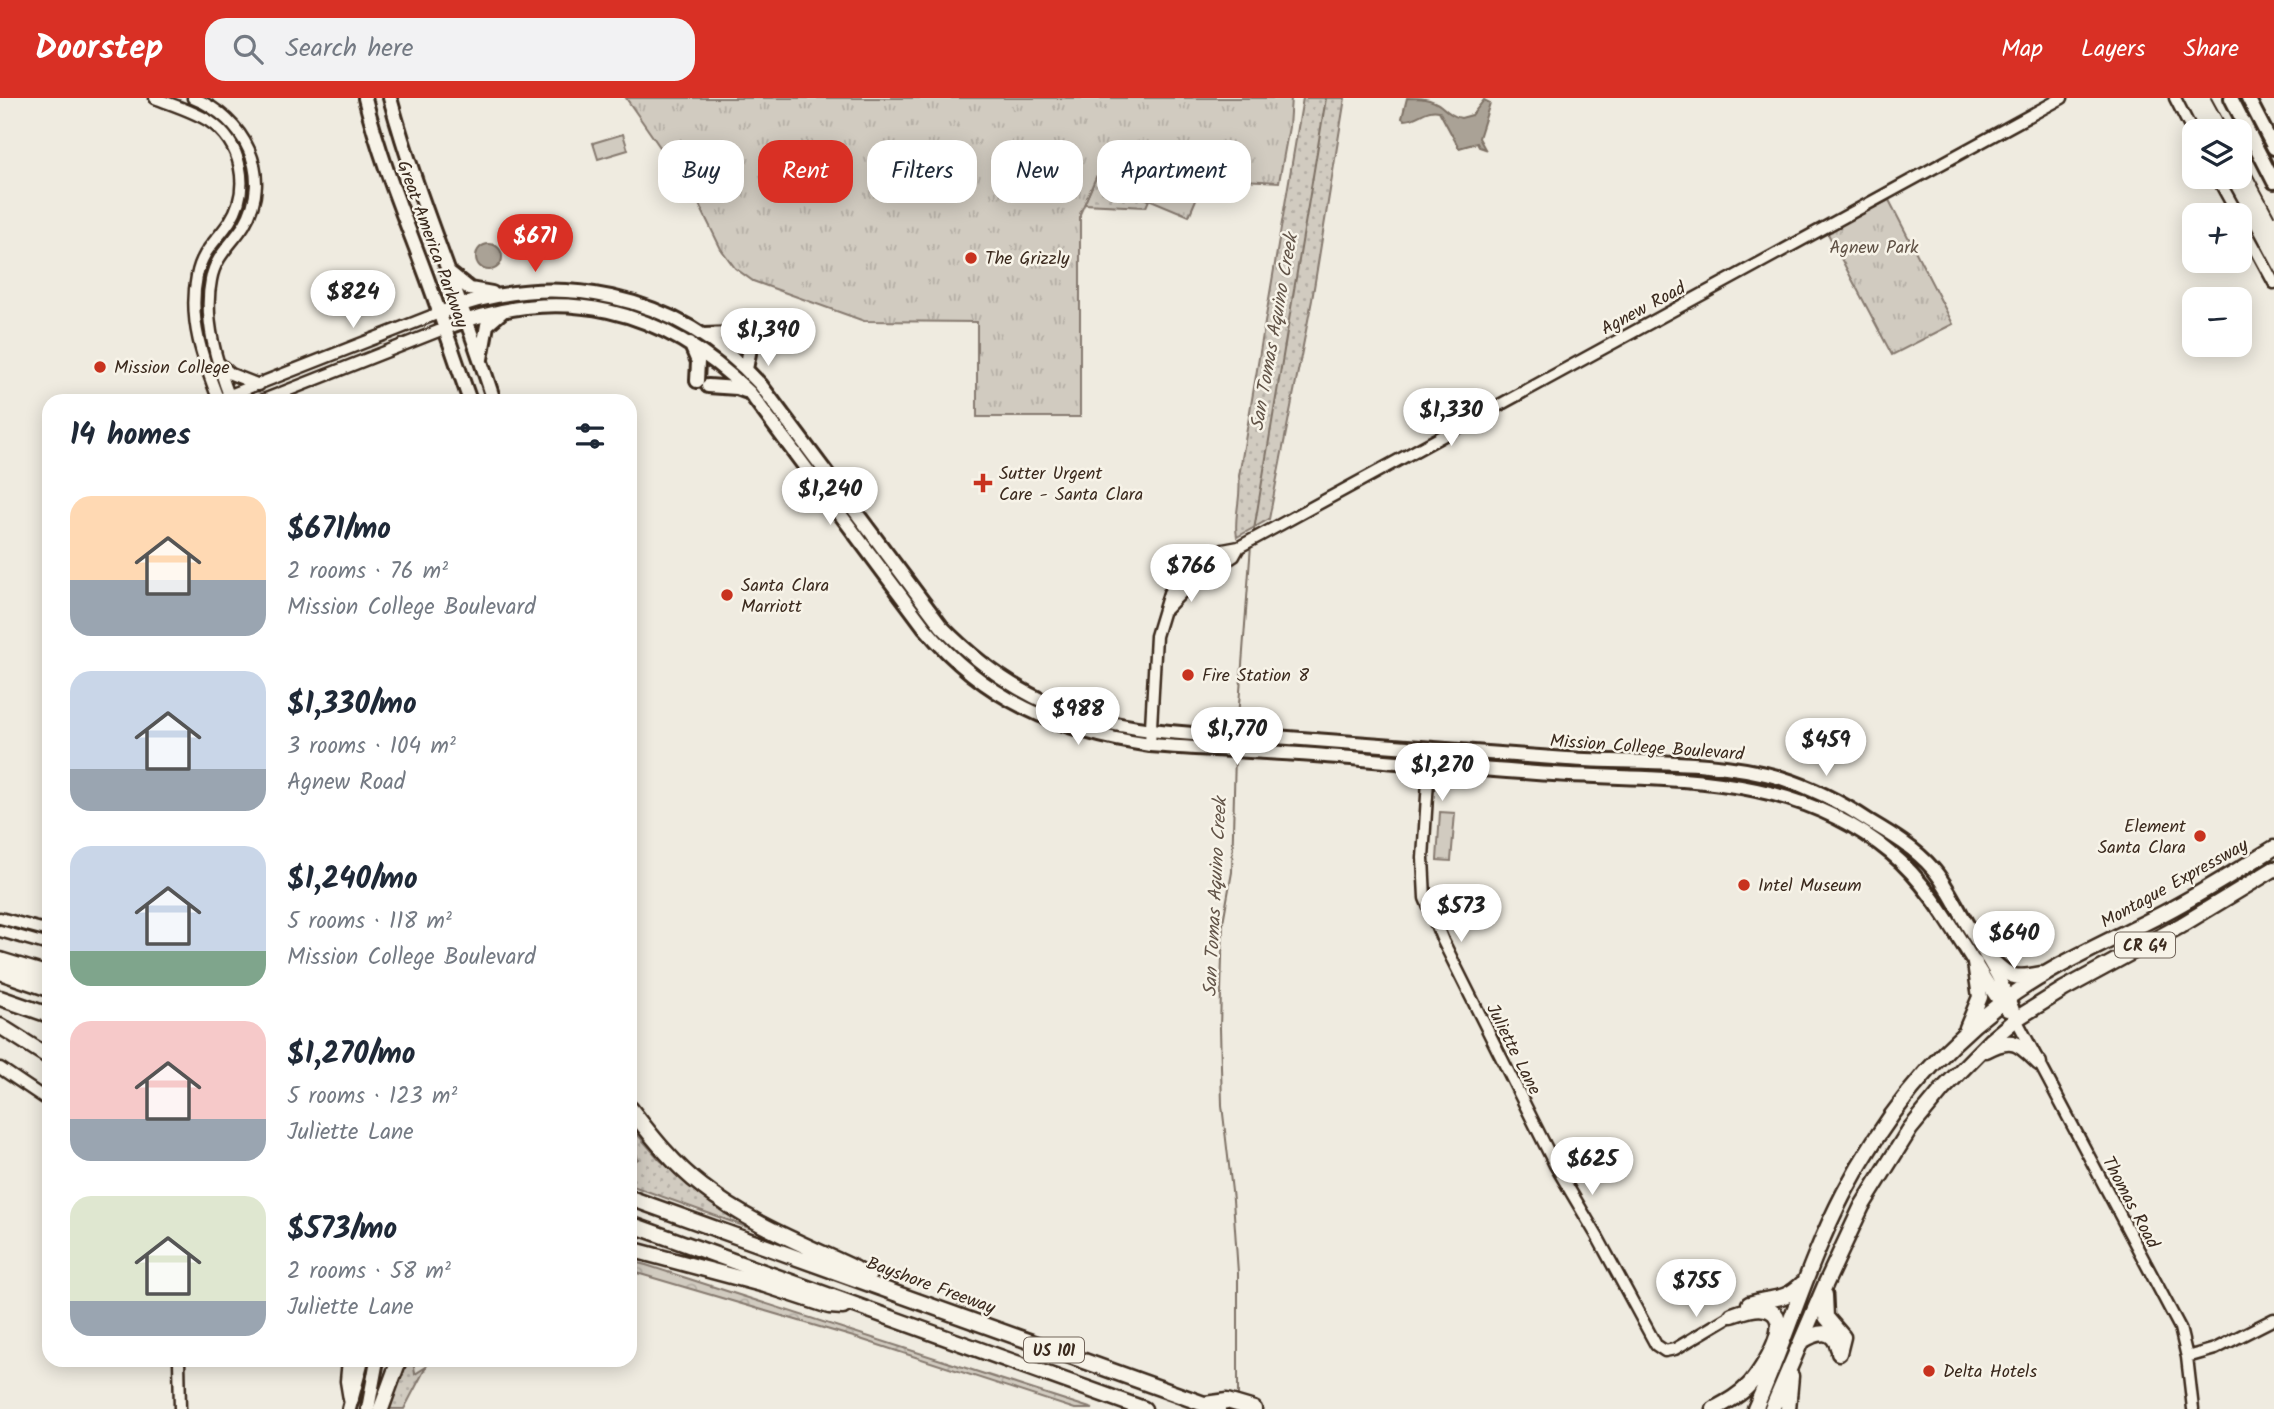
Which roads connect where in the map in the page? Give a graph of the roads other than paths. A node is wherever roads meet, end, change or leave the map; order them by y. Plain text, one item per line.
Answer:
1 (155, 98) edge
2 (193, 98) edge
3 (365, 98) edge
4 (390, 98) edge
5 (2062, 98) edge
6 (2175, 98) edge
7 (2231, 98) edge
8 (2248, 98) edge
9 (2186, 119) edge
10 (2274, 148) edge
11 (2274, 182) edge
12 (2252, 242) edge
13 (447, 271) junction
14 (2274, 283) edge
15 (508, 293) junction
16 (460, 304) junction
17 (506, 309) junction
18 (439, 313) junction
19 (466, 319) junction
20 (446, 328) junction
21 (702, 334) junction
22 (690, 343) junction
23 (481, 359) junction
24 (219, 363) junction
25 (746, 369) junction
26 (260, 385) junction
27 (293, 388) junction
28 (750, 393) junction
29 (217, 394) edge
30 (229, 394) edge
31 (239, 394) edge
32 (278, 394) edge
33 (286, 394) edge
34 (468, 394) edge
35 (492, 394) edge
36 (1149, 730) junction
37 (1150, 745) junction
38 (1430, 748) junction
39 (1429, 765) junction
40 (2274, 848) edge
41 (2274, 869) edge
42 (0, 918) edge
43 (42, 929) edge
44 (0, 931) edge
45 (42, 943) edge
46 (0, 960) edge
47 (1982, 960) junction
48 (2052, 971) junction
49 (0, 972) edge
50 (42, 973) edge
51 (42, 987) edge
52 (0, 998) edge
53 (2005, 1001) junction
54 (42, 1013) edge
55 (2016, 1019) junction
56 (0, 1026) edge
57 (1964, 1033) junction
58 (42, 1053) edge
59 (1978, 1054) junction
60 (2039, 1063) junction
61 (0, 1068) edge
62 (42, 1096) edge
63 (637, 1117) edge
64 (637, 1201) edge
65 (637, 1226) edge
66 (637, 1251) edge
67 (1806, 1279) junction
68 (1826, 1283) junction
69 (883, 1289) junction
70 (865, 1308) junction
71 (1732, 1315) junction
72 (1791, 1318) junction
73 (2274, 1319) edge
74 (1778, 1333) junction
75 (1802, 1340) junction
76 (2187, 1357) junction
77 (179, 1367) edge
78 (349, 1367) edge
79 (360, 1367) edge
80 (376, 1367) edge
81 (396, 1367) edge
82 (1791, 1369) junction
83 (350, 1404) edge
84 (1211, 1406) edge
85 (180, 1409) edge
86 (368, 1409) edge
87 (381, 1409) edge
88 (1144, 1409) edge
89 (1254, 1409) edge
90 (1714, 1409) edge
91 (1755, 1409) edge
92 (1772, 1409) edge
93 (1788, 1409) edge
94 (2193, 1409) edge

1 - 29 street, Mission College Boulevard
2 - 24 street
3 - 18 main road, Great America Parkway
4 - 13 main road, Great America Parkway
5 - 36 street, Agnew Road
6 - 9 street
7 - 11 main road
8 - 10 main road
12 - 14 street
13 - 15 main road
13 - 16 main road, Great America Parkway
15 - 16 main road, Mission College Boulevard
15 - 21 main road, Mission College Boulevard
16 - 18 main road, Mission College Boulevard
16 - 19 main road, Great America Parkway
17 - 19 main road, Mission College Boulevard
17 - 22 main road, Mission College Boulevard
17 - 23 main road
18 - 20 main road, Great America Parkway
18 - 26 street, Mission College Boulevard
19 - 20 main road, Mission College Boulevard
19 - 23 main road, Great America Parkway
20 - 27 street, Mission College Boulevard
20 - 34 main road, Great America Parkway
21 - 25 main road, Mission College Boulevard
21 - 25 main road
22 - 28 main road, Mission College Boulevard
22 - 28 main road
23 - 35 main road, Great America Parkway
24 - 26 street
24 - 30 street
25 - 36 main road, Mission College Boulevard
26 - 31 street, Mission College Boulevard
27 - 32 street, Mission College Boulevard
27 - 33 street
28 - 37 main road, Mission College Boulevard
36 - 37 street, Agnew Road
36 - 38 main road, Mission College Boulevard
37 - 39 main road, Mission College Boulevard
38 - 39 main road
38 - 47 main road, Mission College Boulevard
39 - 47 main road, Mission College Boulevard
39 - 71 street, Juliette Lane
40 - 48 highway, Montague Expressway / CR G4
41 - 55 highway, Montague Expressway / CR G4
42 - 43 street
44 - 45 street
46 - 50 highway
47 - 48 highway
47 - 53 main road, Mission College Boulevard
47 - 57 highway
48 - 53 highway, Montague Expressway / CR G4
49 - 51 highway
52 - 54 highway
53 - 55 main road, Mission College Boulevard
53 - 57 highway, Montague Expressway / CR G4
55 - 59 highway, Montague Expressway / CR G4
55 - 60 street, Thomas Road
56 - 58 highway
57 - 67 highway, Montague Expressway / CR G4
59 - 60 highway
59 - 68 highway, Montague Expressway / CR G4
60 - 76 street, Thomas Road
61 - 62 street
63 - 69 highway
64 - 69 highway, Bayshore Freeway / US 101
65 - 70 highway, US 101
66 - 70 highway
67 - 71 highway
67 - 72 highway, Montague Expressway / CR G4
68 - 75 highway, Montague Expressway / CR G4
68 - 75 highway
69 - 84 highway, Bayshore Freeway / US 101
70 - 88 highway, US 101
71 - 74 highway
72 - 74 highway
72 - 91 highway, Montague Expressway / CR G4
73 - 76 street
74 - 90 highway
75 - 82 highway, Montague Expressway / CR G4
76 - 94 street, Thomas Road
77 - 85 street
78 - 83 highway
79 - 83 main road
80 - 86 main road
81 - 87 highway
82 - 92 highway, Montague Expressway / CR G4
82 - 93 highway
84 - 89 highway, Bayshore Freeway

